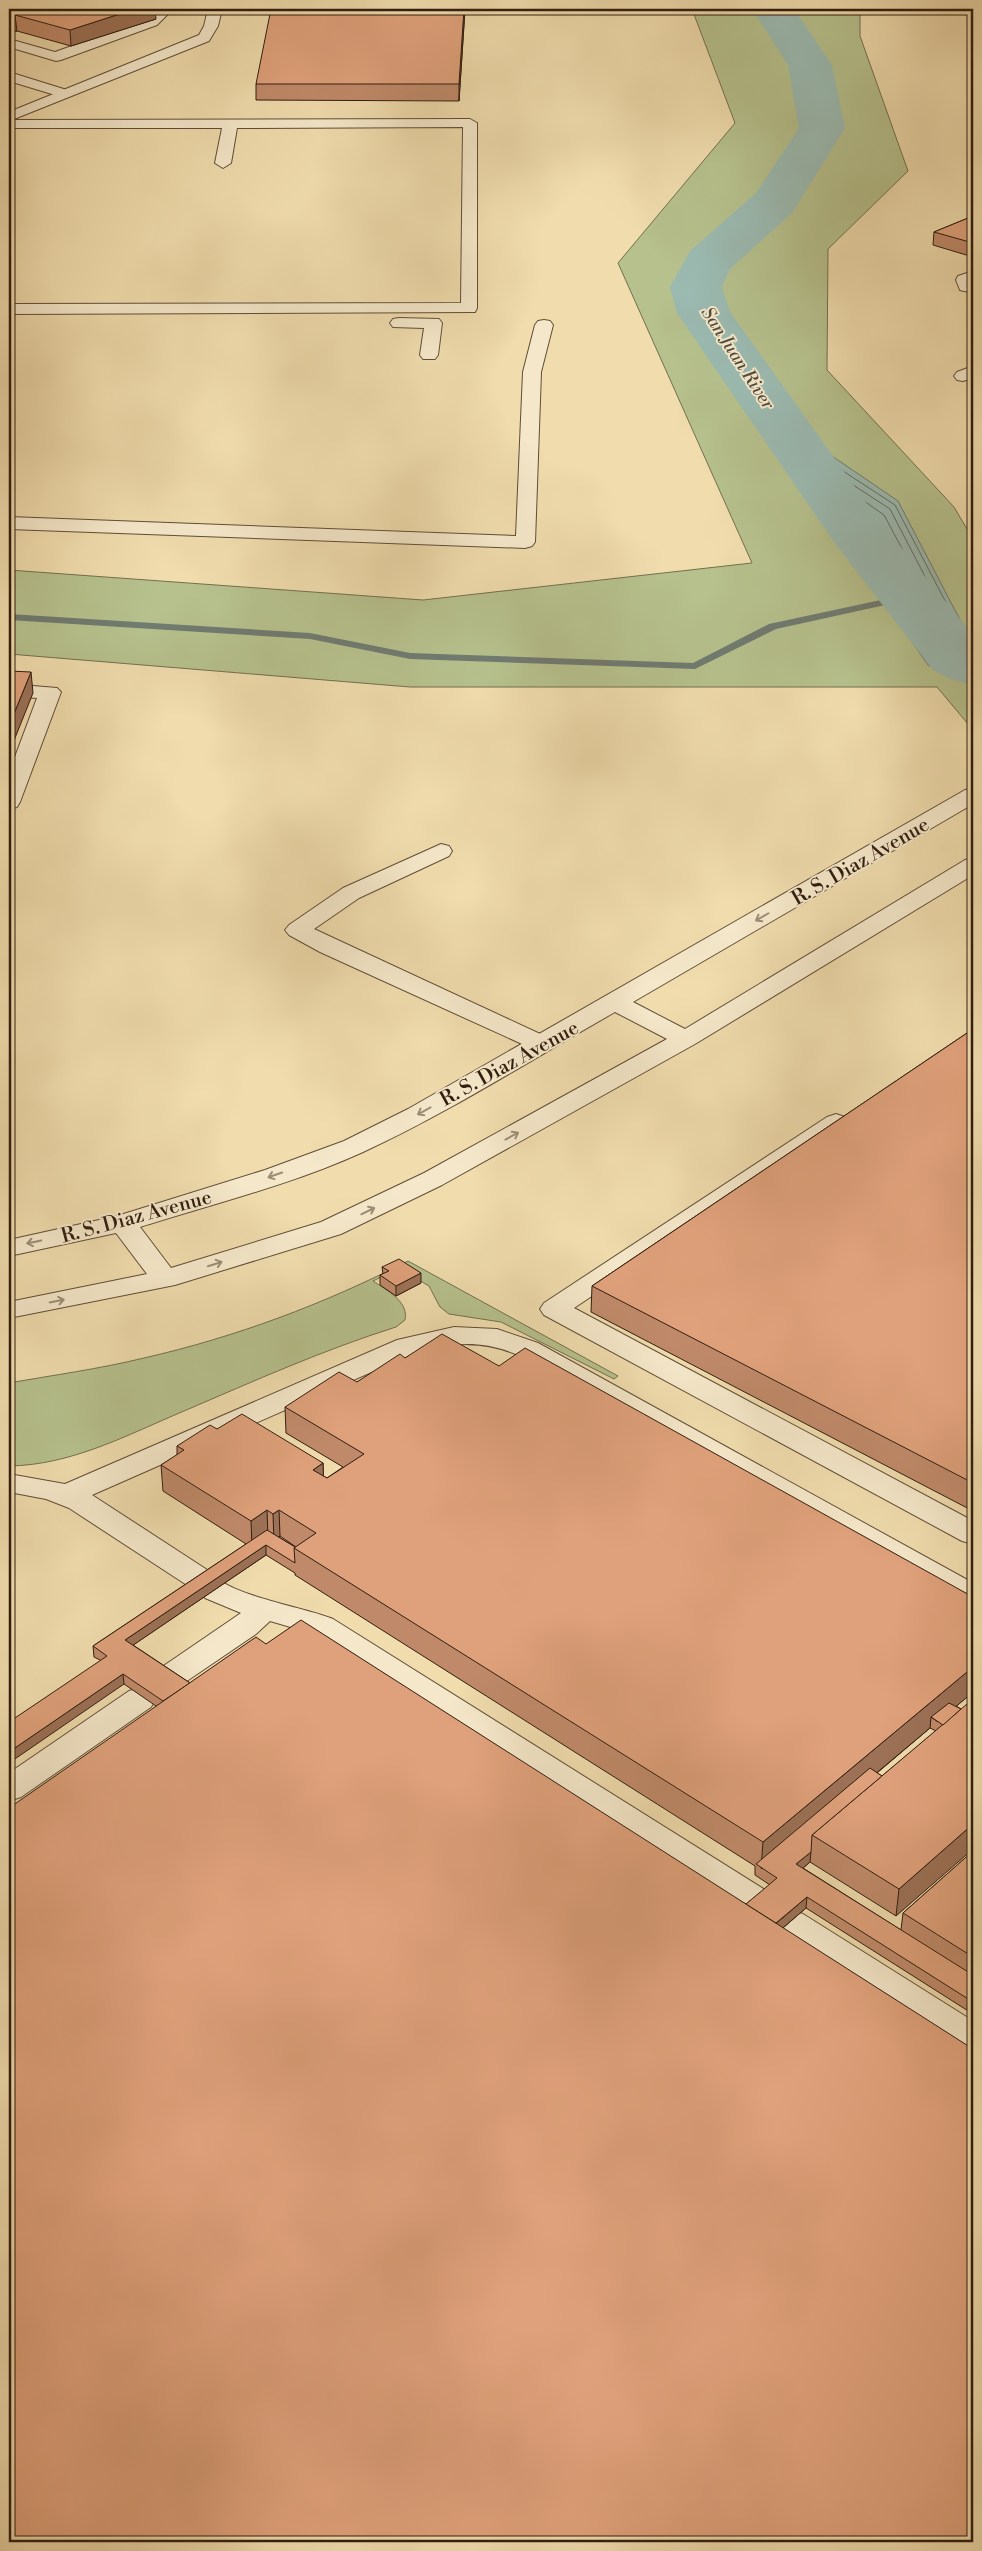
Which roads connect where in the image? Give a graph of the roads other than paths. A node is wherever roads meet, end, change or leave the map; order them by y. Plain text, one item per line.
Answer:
1 (166, 9) edge
2 (215, 9) edge
3 (9, 43) edge
4 (9, 76) edge
5 (66, 94) junction
6 (9, 117) edge
7 (9, 124) edge
8 (230, 124) junction
9 (222, 163) dead end
10 (973, 276) edge
11 (973, 288) edge
12 (9, 309) edge
13 (9, 322) edge
14 (544, 325) dead end
15 (429, 355) dead end
16 (9, 523) edge
17 (9, 690) edge
18 (973, 795) edge
19 (9, 802) edge
20 (441, 851) dead end
21 (973, 865) edge
22 (615, 1002) junction
23 (686, 1039) junction
24 (542, 1044) junction
25 (859, 1106) edge
26 (124, 1223) junction
27 (9, 1248) edge
28 (165, 1279) junction
29 (9, 1310) edge
30 (9, 1483) edge
31 (67, 1495) junction
32 (973, 1534) edge
33 (973, 1596) edge
34 (263, 1609) junction
35 (170, 1678) edge
36 (140, 1698) edge
37 (9, 1789) edge
38 (758, 1902) edge
39 (790, 1923) edge
40 (973, 2039) edge

1 - 3 street
2 - 5 street
4 - 5 street
5 - 6 street
7 - 8 street
8 - 9 street
8 - 12 street
10 - 11 street
13 - 15 street
14 - 16 street
17 - 19 street
18 -> 22 street, R. S. Diaz Avenue
20 - 24 street
21 - 23 street
22 - 23 street
22 - 24 street, R. S. Diaz Avenue
28 -> 23 street
24 -> 26 street, R. S. Diaz Avenue
25 - 32 street
26 -> 27 street, R. S. Diaz Avenue
26 - 28 street
29 -> 28 street
30 - 31 street
31 - 33 street
31 - 34 street
34 - 35 street
34 - 38 street
36 - 37 street
39 - 40 street

